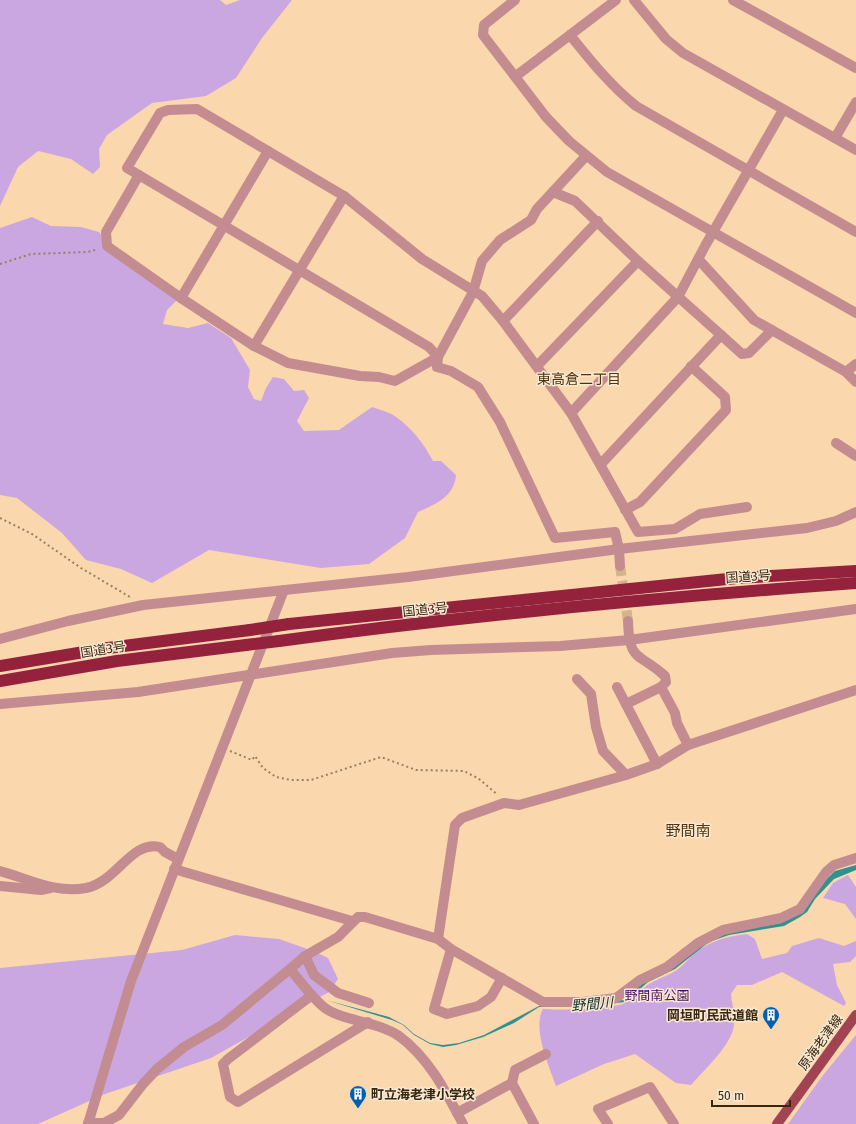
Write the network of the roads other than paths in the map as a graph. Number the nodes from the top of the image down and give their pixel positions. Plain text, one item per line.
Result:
1 (515, 0) edge
2 (616, 0) edge
3 (634, 0) edge
4 (733, 0) edge
5 (570, 35) junction
6 (856, 68) edge
7 (516, 76) junction
8 (856, 102) edge
9 (783, 110) junction
10 (836, 138) junction
11 (856, 150) edge
12 (268, 151) junction
13 (586, 156) junction
14 (749, 171) junction
15 (139, 175) junction
16 (553, 192) junction
17 (344, 196) junction
18 (598, 221) junction
19 (224, 225) junction
20 (856, 232) edge
21 (714, 233) junction
22 (699, 260) junction
23 (638, 261) junction
24 (300, 270) junction
25 (473, 292) junction
26 (678, 297) junction
27 (181, 298) junction
28 (856, 313) edge
29 (503, 321) junction
30 (772, 330) junction
31 (721, 335) junction
32 (254, 346) junction
33 (438, 357) junction
34 (856, 364) edge
35 (537, 366) junction
36 (691, 366) junction
37 (846, 372) junction
38 (856, 382) edge
39 (571, 413) junction
40 (836, 443) dead end
41 (856, 456) edge
42 (601, 464) junction
43 (746, 508) dead end
44 (625, 510) junction
45 (856, 512) edge
46 (619, 549) junction
47 (620, 566) tunnel mouth
48 (856, 571) edge
49 (856, 583) edge
50 (284, 590) junction
51 (856, 609) edge
52 (628, 621) tunnel mouth
53 (0, 640) edge
54 (629, 640) junction
55 (0, 666) edge
56 (249, 676) junction
57 (577, 679) dead end
58 (0, 680) edge
59 (617, 687) dead end
60 (661, 687) junction
61 (856, 690) edge
62 (0, 704) edge
63 (626, 704) junction
64 (688, 745) junction
65 (657, 764) junction
66 (626, 775) junction
67 (178, 858) junction
68 (856, 858) edge
69 (174, 870) junction
70 (0, 871) edge
71 (0, 886) edge
72 (51, 888) junction
73 (352, 920) junction
74 (438, 939) junction
75 (451, 949) junction
76 (305, 956) junction
77 (290, 970) junction
78 (502, 978) junction
79 (312, 995) junction
80 (368, 1003) dead end
81 (856, 1015) edge
82 (368, 1022) junction
83 (546, 1054) dead end
84 (512, 1083) junction
85 (457, 1114) junction
86 (88, 1123) edge
87 (463, 1124) edge
88 (534, 1124) edge
89 (608, 1124) edge
90 (674, 1124) edge
91 (777, 1124) edge

1 - 7 street
2 - 5 street
3 - 9 street
4 - 6 street
5 - 7 street
5 - 14 street
7 - 13 street
8 - 10 street
9 - 10 street
9 - 14 street
10 - 11 street
12 - 15 street
12 - 17 street
12 - 19 street
13 - 16 street
13 - 21 street
14 - 20 street
14 - 21 street
15 - 19 street
15 - 27 street
16 - 18 street
16 - 25 street
17 - 24 street
17 - 25 street
18 - 23 street
18 - 29 street
19 - 24 street
19 - 27 street
21 - 22 street
21 - 28 street
22 - 26 street
22 - 30 street
23 - 26 street
23 - 35 street
24 - 32 street
24 - 33 street
25 - 29 street
25 - 33 street
26 - 31 street
26 - 39 street
27 - 32 street
29 - 35 street
30 - 31 street
30 - 37 street
31 - 36 street
32 - 33 street
33 - 46 street
34 - 37 street
35 - 39 street
36 - 42 street
36 - 44 street
37 - 38 street
39 - 42 street
40 - 41 street
42 - 44 street
43 - 44 street
45 - 46 street
46 - 47 street
46 - 50 street
48 - 55 highway, 国道3号, bridge
49 - 58 highway, 国道3号, bridge
50 - 53 street
50 - 56 street
51 - 54 street
52 - 54 street
54 - 56 street
54 - 60 street
56 - 62 street
56 - 67 street
57 - 66 street
59 - 63 street
60 - 63 street
60 - 64 street
61 - 64 street
63 - 65 street
64 - 65 street
65 - 66 street
66 - 74 street
67 - 69 street
67 - 72 street
68 - 78 street
69 - 73 street
69 - 86 street
70 - 72 street
71 - 72 street
73 - 74 street
73 - 76 street
74 - 75 street
75 - 78 street
75 - 78 street
76 - 77 street
76 - 80 street
77 - 79 street
77 - 86 street
79 - 82 street
79 - 82 street
81 - 91 main road, 原海老津線
82 - 85 street
83 - 84 street
84 - 85 street
84 - 88 street
85 - 87 street
89 - 90 street

